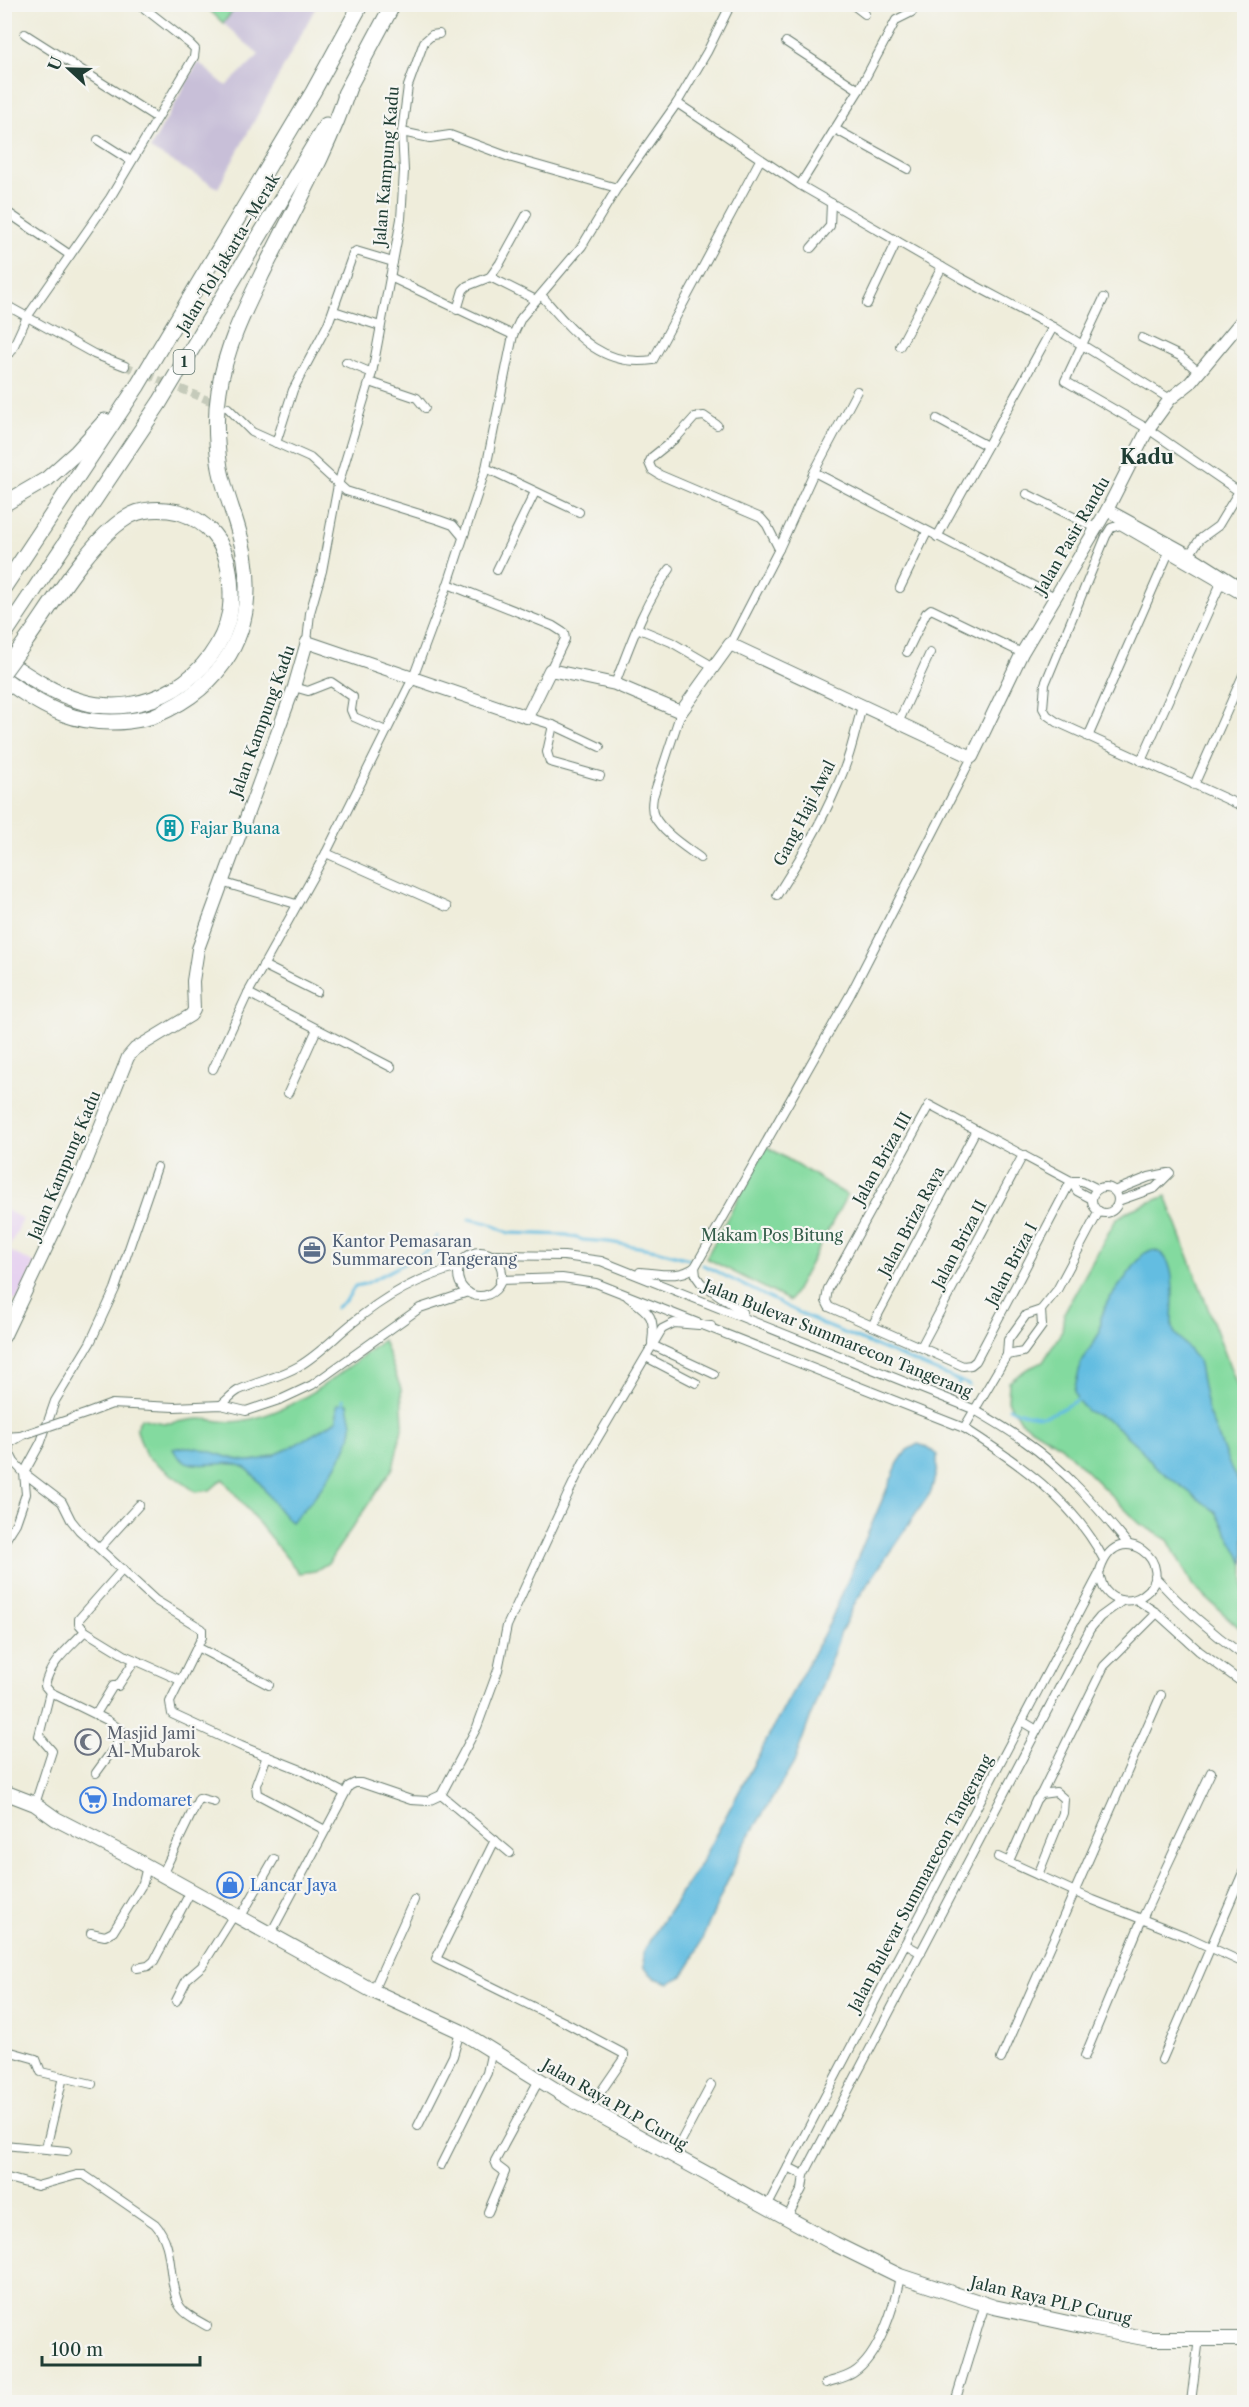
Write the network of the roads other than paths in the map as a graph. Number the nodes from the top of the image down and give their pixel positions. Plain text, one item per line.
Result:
1 (139, 4) edge
2 (361, 4) edge
3 (393, 4) edge
4 (731, 4) edge
5 (852, 4) edge
6 (917, 4) edge
7 (865, 14) dead end
8 (25, 34) dead end
9 (439, 34) dead end
10 (786, 42) dead end
11 (349, 87) junction
12 (859, 90) junction
13 (677, 103) junction
14 (157, 118) junction
15 (835, 129) junction
16 (402, 132) junction
17 (98, 140) dead end
18 (760, 160) junction
19 (131, 161) junction
20 (908, 169) dead end
21 (801, 185) junction
22 (617, 188) junction
23 (831, 202) junction
24 (4, 210) edge
25 (527, 214) dead end
26 (897, 241) junction
27 (811, 248) dead end
28 (70, 255) junction
29 (393, 262) junction
30 (942, 267) junction
31 (390, 277) junction
32 (490, 277) junction
33 (538, 297) junction
34 (1104, 298) dead end
35 (4, 304) edge
36 (867, 304) dead end
37 (457, 310) junction
38 (334, 311) junction
39 (27, 317) junction
40 (1245, 318) edge
41 (380, 326) junction
42 (1053, 327) junction
43 (513, 335) junction
44 (1142, 338) dead end
45 (1082, 344) junction
46 (900, 346) dead end
47 (11, 352) dead end
48 (346, 362) dead end
49 (125, 366) tunnel mouth
50 (1199, 372) junction
51 (371, 377) junction
52 (138, 385) junction
53 (857, 391) dead end
54 (1170, 399) junction
55 (228, 408) tunnel mouth
56 (425, 408) dead end
57 (937, 419) dead end
58 (717, 425) dead end
59 (1148, 429) junction
60 (276, 443) junction
61 (987, 446) junction
62 (486, 468) junction
63 (814, 472) junction
64 (338, 485) junction
65 (535, 492) junction
66 (1242, 493) edge
67 (1027, 494) dead end
68 (4, 504) edge
69 (1107, 510) junction
70 (579, 512) dead end
71 (1096, 528) junction
72 (927, 532) junction
73 (463, 537) junction
74 (937, 537) junction
75 (779, 549) junction
76 (1169, 552) junction
77 (1189, 555) junction
78 (670, 569) dead end
79 (497, 570) dead end
80 (1221, 583) junction
81 (448, 584) junction
82 (4, 587) edge
83 (900, 588) dead end
84 (1245, 590) edge
85 (1055, 597) junction
86 (1245, 597) edge
87 (637, 628) junction
88 (6, 633) edge
89 (308, 642) junction
90 (730, 644) junction
91 (907, 652) dead end
92 (930, 652) dead end
93 (1023, 654) junction
94 (4, 660) edge
95 (714, 667) junction
96 (4, 670) edge
97 (550, 670) junction
98 (1245, 673) edge
99 (413, 678) junction
100 (4, 679) edge
101 (615, 684) junction
102 (294, 687) junction
103 (862, 706) junction
104 (681, 712) junction
105 (526, 717) junction
106 (898, 723) junction
107 (553, 725) junction
108 (386, 731) junction
109 (1088, 737) junction
110 (600, 747) dead end
111 (972, 757) junction
112 (1142, 761) junction
113 (600, 776) dead end
114 (1194, 785) junction
115 (1245, 807) edge
116 (326, 853) junction
117 (700, 858) dead end
118 (221, 882) junction
119 (777, 895) dead end
120 (296, 904) junction
121 (447, 906) dead end
122 (263, 965) junction
123 (317, 992) dead end
124 (248, 993) junction
125 (317, 1029) junction
126 (391, 1067) dead end
127 (213, 1069) dead end
128 (288, 1093) dead end
129 (976, 1130) junction
130 (1023, 1155) junction
131 (157, 1167) dead end
132 (1071, 1181) junction
133 (1098, 1189) junction
134 (1114, 1191) junction
135 (1092, 1199) junction
136 (1118, 1202) junction
137 (1099, 1211) junction
138 (492, 1256) junction
139 (459, 1267) junction
140 (695, 1267) junction
141 (630, 1271) junction
142 (500, 1281) junction
143 (620, 1291) junction
144 (468, 1292) junction
145 (1041, 1310) junction
146 (754, 1320) junction
147 (711, 1326) junction
148 (872, 1326) junction
149 (4, 1337) edge
150 (652, 1345) junction
151 (921, 1347) junction
152 (1006, 1354) junction
153 (646, 1357) junction
154 (714, 1374) dead end
155 (696, 1383) dead end
156 (221, 1405) junction
157 (974, 1409) junction
158 (4, 1424) edge
159 (964, 1428) junction
160 (23, 1436) junction
161 (4, 1437) edge
162 (5, 1446) edge
163 (24, 1473) junction
164 (139, 1505) dead end
165 (4, 1542) edge
166 (1128, 1544) junction
167 (100, 1548) junction
168 (1103, 1558) junction
169 (123, 1569) junction
170 (1099, 1574) junction
171 (1155, 1577) junction
172 (1137, 1600) junction
173 (1122, 1601) junction
174 (1157, 1613) junction
175 (85, 1631) junction
176 (197, 1647) junction
177 (1245, 1656) edge
178 (135, 1660) junction
179 (180, 1680) junction
180 (1245, 1684) edge
181 (269, 1685) dead end
182 (50, 1692) junction
183 (1161, 1695) dead end
184 (96, 1714) junction
185 (1022, 1721) junction
186 (1037, 1730) junction
187 (267, 1756) junction
188 (1211, 1772) dead end
189 (96, 1773) dead end
190 (4, 1792) edge
191 (344, 1793) junction
192 (1041, 1794) junction
193 (441, 1796) junction
194 (214, 1802) dead end
195 (35, 1804) junction
196 (325, 1830) junction
197 (495, 1840) junction
198 (510, 1852) dead end
199 (998, 1857) dead end
200 (274, 1859) dead end
201 (1009, 1861) junction
202 (147, 1866) junction
203 (1245, 1870) edge
204 (162, 1875) junction
205 (1038, 1875) junction
206 (191, 1891) junction
207 (1075, 1892) junction
208 (414, 1900) dead end
209 (237, 1916) junction
210 (1142, 1919) junction
211 (91, 1933) dead end
212 (270, 1935) junction
213 (905, 1944) junction
214 (1210, 1947) junction
215 (921, 1953) junction
216 (1245, 1963) edge
217 (137, 1968) dead end
218 (373, 1990) junction
219 (176, 2001) dead end
220 (460, 2031) junction
221 (4, 2050) edge
222 (492, 2050) junction
223 (1085, 2056) dead end
224 (1001, 2059) dead end
225 (1162, 2060) dead end
226 (63, 2077) junction
227 (539, 2080) junction
228 (92, 2084) dead end
229 (711, 2085) dead end
230 (589, 2109) junction
231 (418, 2126) dead end
232 (4, 2145) edge
233 (46, 2148) junction
234 (68, 2151) dead end
235 (668, 2153) junction
236 (441, 2165) dead end
237 (788, 2167) junction
238 (804, 2175) junction
239 (4, 2177) edge
240 (768, 2207) junction
241 (488, 2212) dead end
242 (787, 2218) junction
243 (900, 2277) junction
244 (985, 2304) junction
245 (207, 2326) dead end
246 (1199, 2338) junction
247 (1245, 2339) edge
248 (826, 2383) dead end
249 (955, 2403) edge
250 (1191, 2403) edge

1 - 14 street
2 - 52 highway, Jalan Tol Jakarta–Merak / 1
3 - 11 highway, Jalan Tol Jakarta–Merak / 1
4 - 13 street
5 - 7 street
6 - 12 street
8 - 14 street
9 - 16 street, Jalan Kampung Kadu
10 - 12 street
11 - 88 highway, Jalan Tol Jakarta–Merak / 1
11 - 100 highway
12 - 15 street
13 - 18 street
13 - 22 street
14 - 19 street
15 - 20 street
15 - 21 street
16 - 22 street
16 - 29 street, Jalan Kampung Kadu
17 - 19 street
18 - 21 street
18 - 33 street
19 - 28 street
21 - 23 street
22 - 33 street
23 - 26 street
23 - 27 street
24 - 28 street
25 - 32 street
26 - 30 street
26 - 36 street
28 - 39 street
29 - 31 street, Jalan Kampung Kadu
29 - 38 street
30 - 42 street
30 - 46 street
31 - 37 street
31 - 41 street, Jalan Kampung Kadu
32 - 33 street
32 - 37 street
33 - 43 street
34 - 45 street
35 - 39 street
37 - 43 street
38 - 41 street
38 - 60 street
39 - 47 street
39 - 49 street
40 - 50 street, Jalan Pasir Randu
41 - 51 street, Jalan Kampung Kadu
42 - 45 street
42 - 61 street
43 - 62 street
44 - 50 street
45 - 54 street
45 - 59 street
48 - 51 street
50 - 54 street, Jalan Pasir Randu
51 - 56 street
51 - 64 street, Jalan Kampung Kadu
52 - 68 highway
52 - 82 highway, Jalan Tol Jakarta–Merak / 1
53 - 63 street
54 - 59 street, Jalan Pasir Randu
55 - 60 street
57 - 61 street
58 - 75 street
59 - 66 street
59 - 69 street, Jalan Pasir Randu
60 - 64 street
61 - 74 street
62 - 65 street
62 - 73 street
63 - 72 street
63 - 75 street
64 - 73 street
64 - 89 street, Jalan Kampung Kadu
65 - 70 street
65 - 79 street
66 - 77 street
67 - 71 street
69 - 71 street, Jalan Pasir Randu
69 - 77 street
71 - 85 street, Jalan Pasir Randu
72 - 74 street
72 - 83 street
73 - 81 street
74 - 85 street
75 - 90 street
76 - 80 street
76 - 109 street
76 - 109 street
77 - 84 street
78 - 87 street
80 - 86 street
80 - 112 street
81 - 97 street
81 - 99 street
85 - 93 street, Jalan Pasir Randu
87 - 95 street
87 - 101 street
89 - 99 street
89 - 102 street, Jalan Kampung Kadu
90 - 95 street
90 - 103 street
91 - 93 street
92 - 106 street
93 - 111 street, Jalan Pasir Randu
94 - 96 highway, bridge
95 - 104 street
97 - 101 street
97 - 105 street
98 - 114 street
99 - 105 street
99 - 108 street
101 - 104 street
102 - 108 street
102 - 118 street, Jalan Kampung Kadu
103 - 106 street
103 - 119 street, Gang Haji Awal
104 - 117 street
105 - 107 street
106 - 111 street
107 - 110 street
107 - 113 street
108 - 116 street
109 - 112 street
111 - 140 street
112 - 114 street
114 - 115 street
116 - 120 street
116 - 121 street
118 - 120 street
118 - 149 street, Jalan Kampung Kadu
120 - 122 street
122 - 123 street
122 - 124 street
124 - 125 street
124 - 127 street
125 - 126 street
125 - 128 street
129 - 130 street
129 - 148 street, Jalan Briza Raya
129 - 148 street, Jalan Briza III
130 - 132 street
130 - 151 street, Jalan Briza II
131 - 163 street
132 - 133 street
132 - 135 street
132 - 151 street, Jalan Briza I
133 - 134 street
133 - 135 street
134 - 136 street
134 - 136 street
135 - 137 street
136 - 137 street
137 - 145 street
138 - 139 street, Jalan Bulevar Summarecon Tangerang
138 - 141 street, Jalan Bulevar Summarecon Tangerang
138 - 142 street
139 - 144 street
139 - 156 street, Jalan Bulevar Summarecon Tangerang
140 - 141 street
140 - 146 street
141 - 146 street, Jalan Bulevar Summarecon Tangerang
142 - 143 street
142 - 144 street
143 - 147 street
143 - 150 street
144 - 156 street
145 - 152 street
145 - 152 street
146 - 157 street, Jalan Bulevar Summarecon Tangerang
147 - 150 street
147 - 159 street
148 - 151 street
150 - 153 street
150 - 154 street
152 - 157 street
153 - 155 street
153 - 193 street
156 - 160 street, bridge
157 - 159 street
157 - 166 street, Jalan Bulevar Summarecon Tangerang
158 - 163 street
159 - 168 street
160 - 161 street, bridge
160 - 162 street, bridge
163 - 165 street
163 - 167 street
164 - 167 street
166 - 168 street
166 - 171 street, Jalan Bulevar Summarecon Tangerang
167 - 169 street
168 - 170 street, Jalan Bulevar Summarecon Tangerang
169 - 175 street
169 - 176 street
170 - 173 street
170 - 185 street, Jalan Bulevar Summarecon Tangerang
171 - 172 street
171 - 177 street, Jalan Bulevar Summarecon Tangerang
172 - 173 street
172 - 174 street
173 - 186 street, Jalan Bulevar Summarecon Tangerang
174 - 180 street
174 - 192 street
175 - 178 street
175 - 182 street
176 - 179 street
176 - 181 street
178 - 179 street
178 - 184 street
179 - 187 street
182 - 184 street
182 - 195 street
183 - 207 street
184 - 189 street
185 - 186 street
185 - 213 street, Jalan Bulevar Summarecon Tangerang
186 - 215 street, Jalan Bulevar Summarecon Tangerang
187 - 191 street
187 - 196 street
188 - 210 street
190 - 195 main road, Jalan Raya PLP Curug
191 - 193 street
191 - 196 street
192 - 201 street
192 - 205 street
193 - 197 street
194 - 204 street
195 - 202 main road, Jalan Raya PLP Curug
196 - 212 street
197 - 198 street
197 - 230 street
199 - 201 street
200 - 209 street
201 - 205 street
202 - 204 main road, Jalan Raya PLP Curug
202 - 211 street
203 - 214 street
204 - 206 main road, Jalan Raya PLP Curug
205 - 207 street
206 - 209 main road, Jalan Raya PLP Curug
206 - 217 street
207 - 210 street
207 - 224 street
208 - 218 street
209 - 212 main road, Jalan Raya PLP Curug
209 - 219 street
210 - 214 street
210 - 223 street
212 - 218 main road, Jalan Raya PLP Curug
213 - 215 street
213 - 237 street, Jalan Bulevar Summarecon Tangerang
214 - 216 street
214 - 225 street
215 - 238 street, Jalan Bulevar Summarecon Tangerang
218 - 220 main road, Jalan Raya PLP Curug
220 - 222 main road, Jalan Raya PLP Curug
220 - 231 street
221 - 226 street
222 - 227 main road, Jalan Raya PLP Curug
222 - 236 street
226 - 228 street
226 - 233 street
227 - 230 main road, Jalan Raya PLP Curug
227 - 241 street
229 - 235 street
230 - 235 main road, Jalan Raya PLP Curug
232 - 233 street
233 - 234 street
235 - 240 main road, Jalan Raya PLP Curug
237 - 238 street
237 - 240 street, Jalan Bulevar Summarecon Tangerang
238 - 242 street, Jalan Bulevar Summarecon Tangerang
239 - 245 street
240 - 242 main road, Jalan Raya PLP Curug
242 - 243 main road, Jalan Raya PLP Curug
243 - 244 main road, Jalan Raya PLP Curug
243 - 248 street
244 - 246 main road, Jalan Raya PLP Curug
244 - 249 street
246 - 247 main road, Jalan Raya PLP Curug
246 - 250 street

